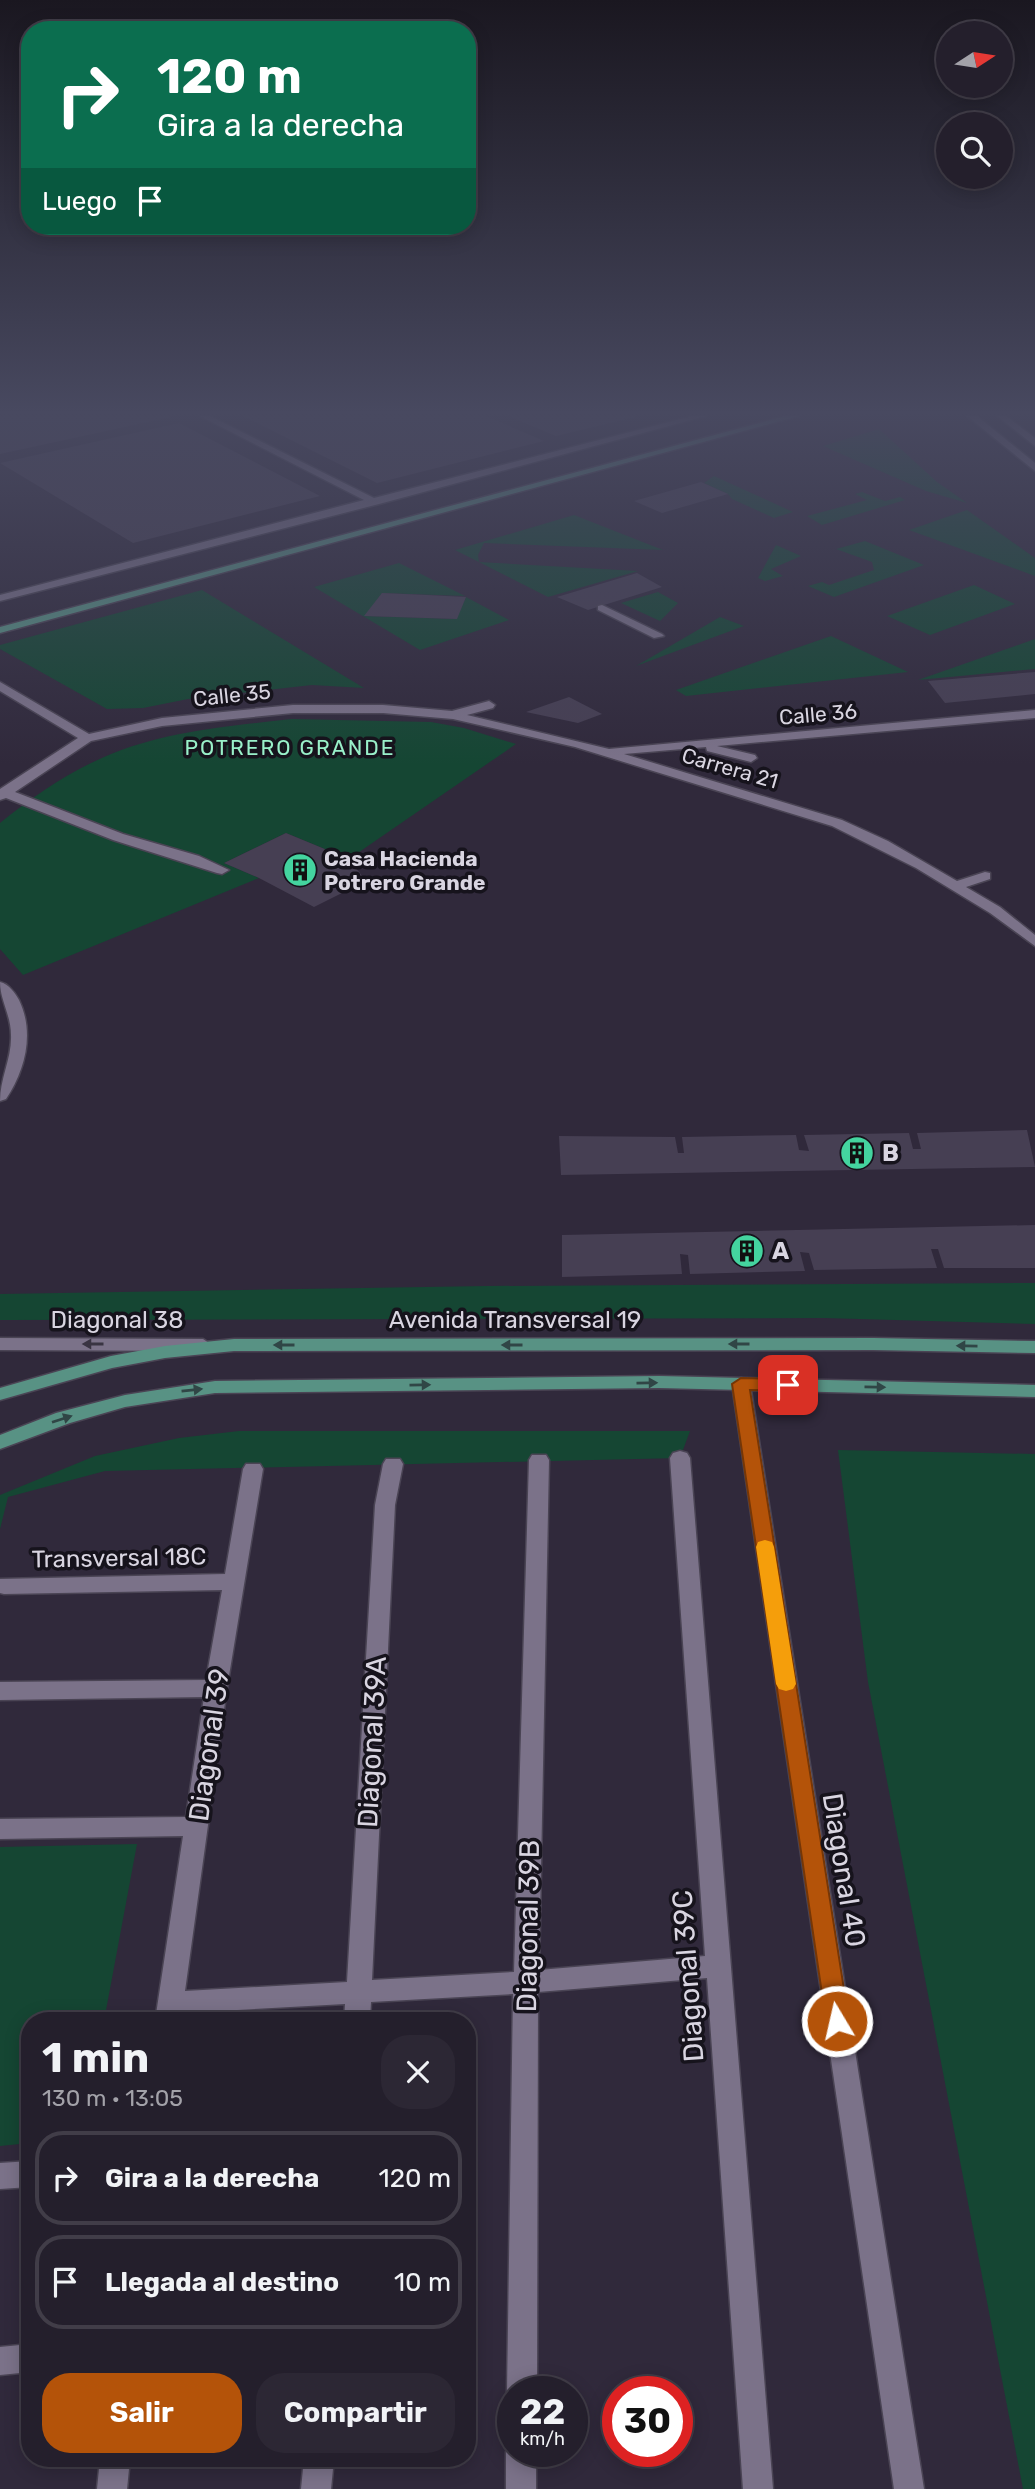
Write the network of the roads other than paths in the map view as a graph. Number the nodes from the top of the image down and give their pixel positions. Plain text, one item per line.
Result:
1 (257, 532) edge
2 (363, 532) edge
3 (0, 598) edge
4 (602, 608) dead end
5 (0, 630) edge
6 (658, 636) dead end
7 (0, 686) edge
8 (489, 705) dead end
9 (383, 709) joint
10 (1035, 714) edge
11 (453, 715) junction
12 (87, 738) junction
13 (578, 744) junction
14 (697, 745) junction
15 (604, 752) junction
16 (563, 757) dead end
17 (751, 758) dead end
18 (664, 770) junction
19 (653, 782) dead end
20 (2, 794) edge
21 (222, 870) dead end
22 (985, 876) dead end
23 (954, 886) junction
24 (1035, 942) edge
25 (0, 986) edge
26 (0, 1096) edge
27 (0, 1344) edge
28 (234, 1345) junction
29 (1035, 1347) edge
30 (741, 1384) junction
31 (1035, 1391) edge
32 (0, 1394) edge
33 (0, 1442) edge
34 (680, 1458) dead end
35 (539, 1460) dead end
36 (393, 1464) dead end
37 (253, 1469) dead end
38 (234, 1582) junction
39 (4, 1586) dead end
40 (216, 1688) junction
41 (0, 1691) edge
42 (197, 1826) junction
43 (0, 1829) edge
44 (719, 1966) junction
45 (526, 1983) junction
46 (359, 1992) junction
47 (169, 2012) edge
48 (358, 2012) edge
49 (21, 2175) edge
50 (0, 2176) edge
51 (21, 2359) edge
52 (0, 2361) edge
53 (522, 2376) edge
54 (114, 2467) edge
55 (318, 2467) edge
56 (521, 2467) edge
57 (112, 2489) edge
58 (316, 2489) edge
59 (521, 2489) edge
60 (758, 2489) edge
61 (909, 2489) edge

1 - 3 street
2 - 5 main road
4 - 6 street
7 - 12 street
8 - 11 street
9 - 11 street, Carrera 21
9 - 12 street, Calle 35
10 - 14 street, Calle 36
11 - 13 street, Carrera 21
12 - 20 street
13 - 15 street, Carrera 21
13 - 16 street
14 - 15 street, Calle 36
14 - 17 street
15 - 18 street, Carrera 21
18 - 19 street
18 - 23 street, Carrera 21
20 - 21 street
22 - 23 street
23 - 24 street, Carrera 21
25 - 26 street
28 -> 27 street, Diagonal 38
29 -> 28 main road, Avenida Transversal 19
28 - 32 main road, Avenida Transversal 19
30 -> 31 main road
33 -> 30 main road
30 - 61 street, Diagonal 40
34 - 44 street, Diagonal 39C
35 - 45 street, Diagonal 39B
36 - 46 street, Diagonal 39A
37 - 38 street, Diagonal 39
38 - 39 street, Transversal 18C
38 - 40 street, Diagonal 39
40 - 41 street
40 - 42 street, Diagonal 39
42 - 43 street
42 - 47 street, Diagonal 39
44 - 45 street
44 - 60 street, Diagonal 39C
45 - 46 street
45 - 53 street, Diagonal 39B
46 - 47 street
46 - 48 street, Diagonal 39A
49 - 50 street
51 - 52 street
54 - 57 street
55 - 58 street
56 - 59 street

